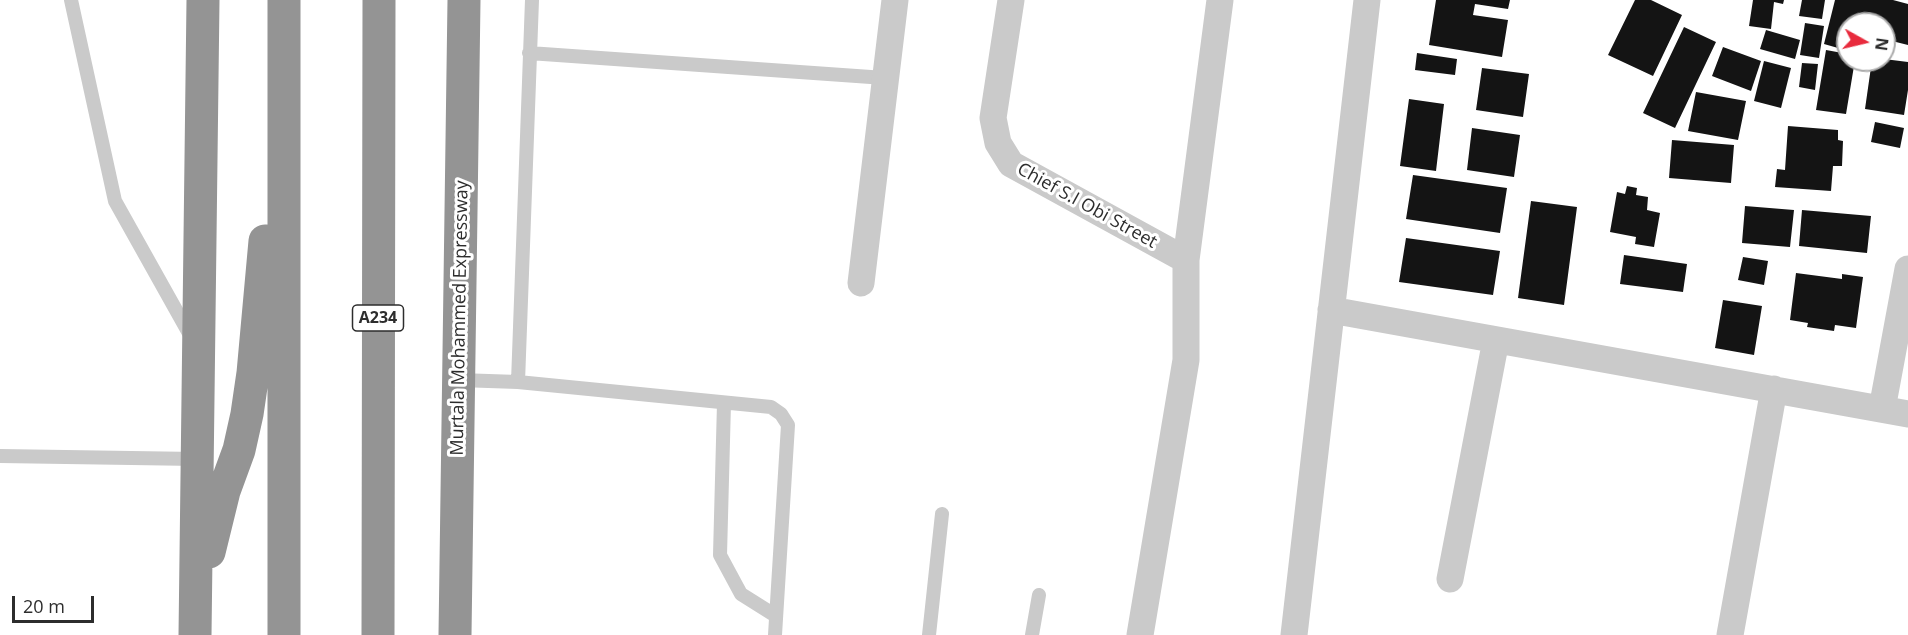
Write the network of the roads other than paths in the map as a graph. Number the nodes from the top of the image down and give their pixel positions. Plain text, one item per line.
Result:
1 (71, 0) edge
2 (203, 0) edge
3 (284, 0) edge
4 (379, 0) edge
5 (457, 0) edge
6 (464, 0) edge
7 (532, 0) edge
8 (895, 0) edge
9 (1011, 0) edge
10 (1220, 0) edge
11 (1367, 0) edge
12 (529, 53) junction
13 (885, 78) junction
14 (464, 82) junction
15 (1186, 260) junction
16 (1908, 269) edge
17 (861, 283) dead end
18 (1331, 309) junction
19 (1496, 339) junction
20 (199, 350) junction
21 (459, 380) junction
22 (518, 382) junction
23 (1774, 389) junction
24 (724, 403) junction
25 (1895, 411) edge
26 (0, 456) edge
27 (198, 459) junction
28 (942, 514) dead end
29 (1450, 579) dead end
30 (1039, 595) dead end
31 (196, 597) junction
32 (776, 615) junction
33 (195, 635) edge
34 (284, 635) edge
35 (378, 635) edge
36 (455, 635) edge
37 (775, 635) edge
38 (929, 635) edge
39 (1032, 635) edge
40 (1140, 635) edge
41 (1294, 635) edge
42 (1730, 635) edge

1 - 20 lane
2 - 20 highway
3 - 31 highway
3 - 34 highway
4 - 35 highway, A234
5 - 14 highway
6 - 14 highway, Murtala Mohammed Expressway
7 - 12 lane
8 - 13 street
9 - 15 street, Chief S.I Obi Street
10 - 15 street
11 - 18 street
12 - 13 lane
12 - 22 lane
13 - 17 street
14 - 21 highway, Murtala Mohammed Expressway
15 - 40 street
16 - 25 street
18 - 19 street
18 - 41 street
19 - 23 street
19 - 29 street
20 - 27 highway
21 - 22 lane
21 - 36 highway, Murtala Mohammed Expressway
22 - 24 lane
23 - 25 street
23 - 42 street
24 - 32 lane
24 - 32 lane
26 - 27 lane
27 - 31 highway
28 - 38 lane
30 - 39 lane
31 - 33 highway
32 - 37 lane

